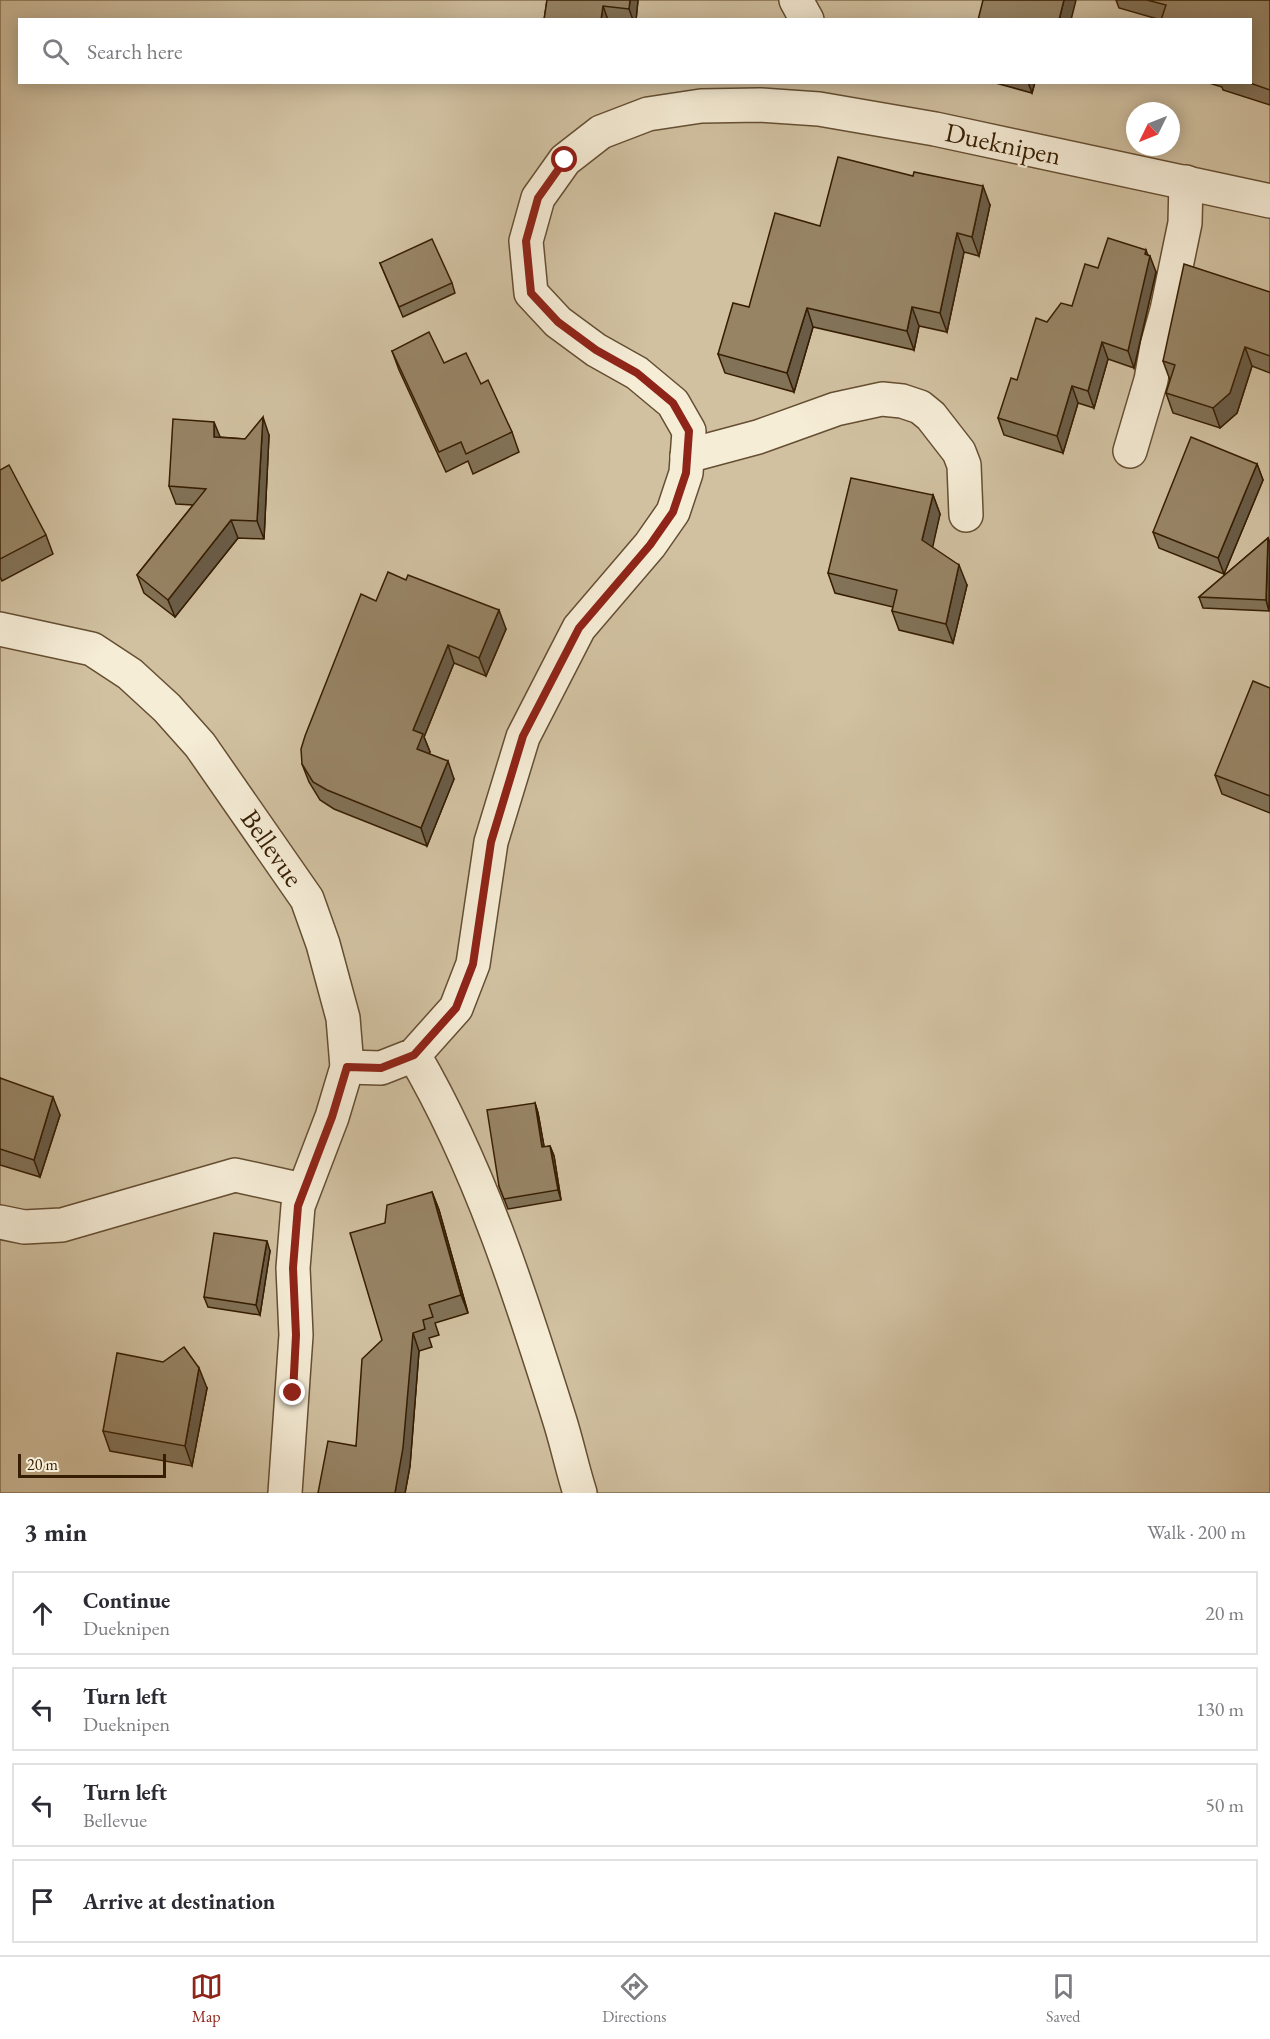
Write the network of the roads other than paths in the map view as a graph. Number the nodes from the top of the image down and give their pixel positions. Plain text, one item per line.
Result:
1 (796, 0) edge
2 (806, 18) edge
3 (822, 96) edge
4 (1186, 182) junction
5 (1270, 201) edge
6 (1130, 451) dead end
7 (687, 456) junction
8 (966, 514) dead end
9 (0, 629) edge
10 (414, 1055) junction
11 (347, 1067) junction
12 (303, 1190) junction
13 (0, 1222) edge
14 (285, 1493) edge
15 (580, 1493) edge

1 - 2 street
3 - 4 street, Dueknipen
3 - 7 street, Dueknipen
4 - 5 street, Dueknipen
4 - 6 street
7 - 8 street
7 - 10 street, Dueknipen
9 - 11 street, Bellevue
10 - 11 street, Dueknipen
10 - 15 street
11 - 12 street, Bellevue
12 - 13 street
12 - 14 street, Bellevue

